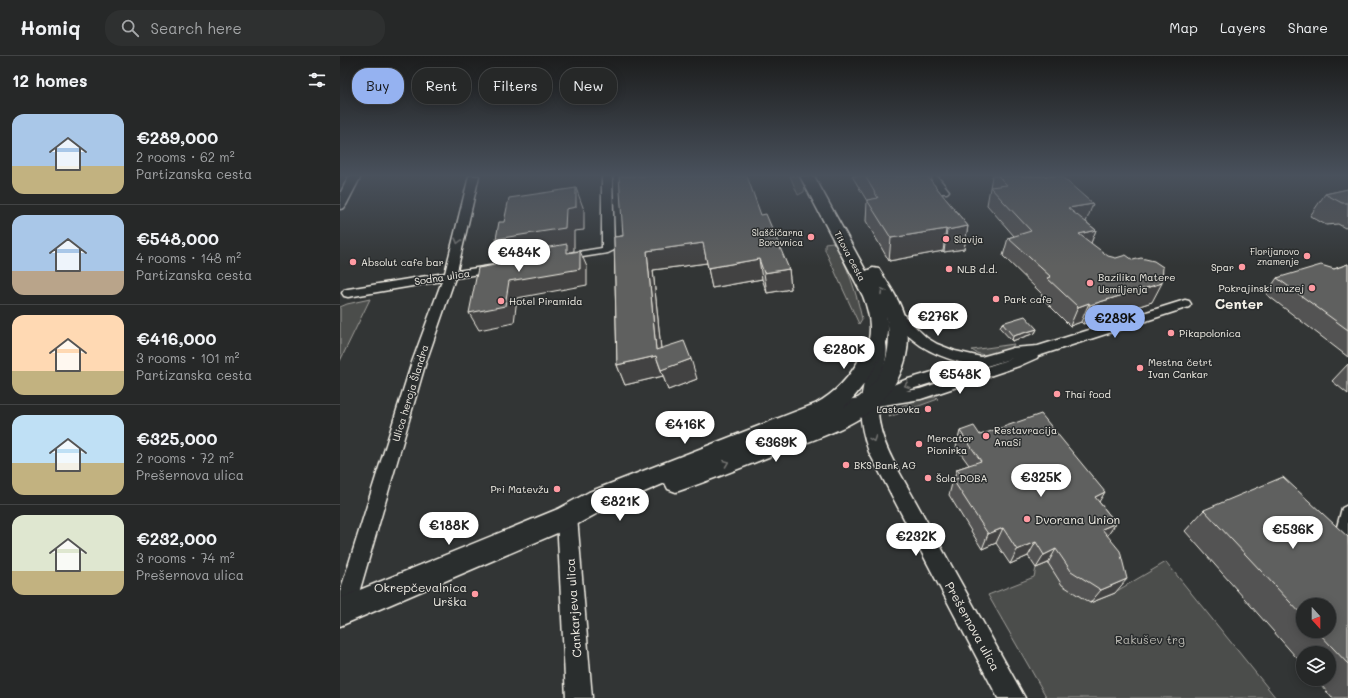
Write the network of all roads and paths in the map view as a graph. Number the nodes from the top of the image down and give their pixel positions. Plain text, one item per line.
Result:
1 (467, 206) edge
2 (607, 206) edge
3 (823, 206) edge
4 (835, 206) edge
5 (552, 259) edge
6 (506, 266) edge
7 (450, 276) junction
8 (348, 293) dead end
9 (1185, 304) dead end
10 (894, 311) junction
11 (877, 340) junction
12 (1039, 351) junction
13 (981, 362) junction
14 (869, 401) junction
15 (822, 410) junction
16 (1348, 513) edge
17 (567, 517) junction
18 (1348, 534) edge
19 (342, 611) edge
20 (579, 698) edge
21 (1012, 698) edge

1 -> 7 street, Ulica heroja Šlandra
2 - 5 street
3 - 11 main road, Titova cesta
10 -> 4 main road, Titova cesta
6 - 7 street, Sodna ulica
7 - 8 street, Sodna ulica
7 - 19 street, Ulica heroja Šlandra
9 - 12 street
10 - 13 street
10 - 14 main road, Titova cesta
11 - 14 street, Titova cesta
11 - 15 main road, Titova cesta
12 - 13 street
12 - 14 street
13 -> 14 street
14 - 15 street
17 -> 14 main road
14 -> 21 street, Prešernova ulica
15 - 17 main road, Titova cesta
16 - 18 street
17 - 19 main road
17 - 20 street, Cankarjeva ulica

